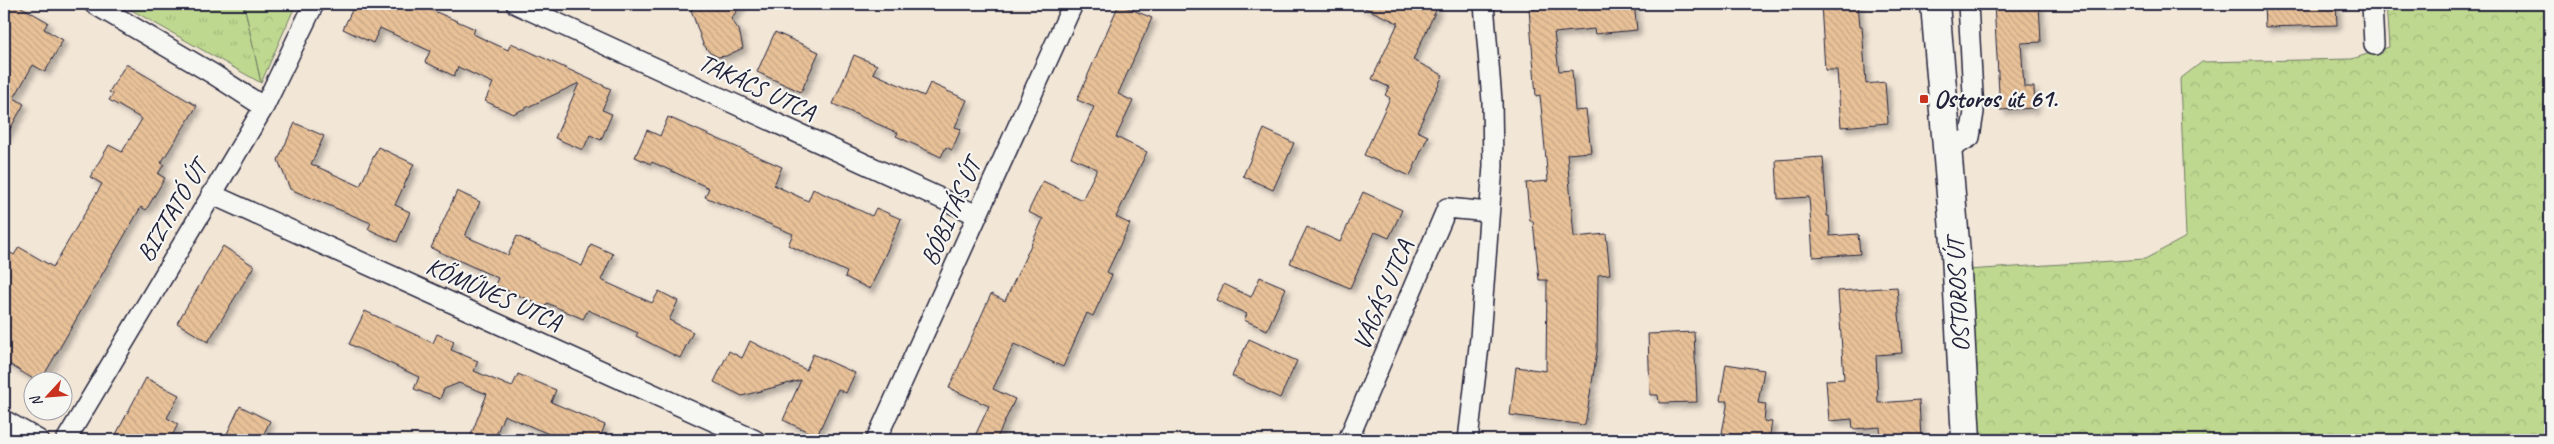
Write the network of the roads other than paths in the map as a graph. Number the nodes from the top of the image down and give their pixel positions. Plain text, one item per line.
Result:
1 (94, 4) edge
2 (314, 4) edge
3 (516, 4) edge
4 (1073, 4) edge
5 (1484, 4) edge
6 (1968, 4) edge
7 (2372, 4) edge
8 (1932, 7) edge
9 (2374, 45) dead end
10 (264, 107) junction
11 (1948, 150) junction
12 (211, 194) junction
13 (1489, 212) junction
14 (977, 215) junction
15 (4, 420) edge
16 (39, 440) edge
17 (66, 440) edge
18 (755, 440) edge
19 (876, 440) edge
20 (1348, 440) edge
21 (1472, 440) edge
22 (1966, 440) edge

1 - 10 street
2 - 10 street, BIZTATÓ ÚT
3 - 14 street, TAKÁCS UTCA
4 - 14 street, BÓBITÁS ÚT
5 - 13 street
6 - 11 street
7 - 9 street
8 - 11 main road, OSTOROS ÚT
10 - 12 street, BIZTATÓ ÚT
11 - 22 main road, OSTOROS ÚT
12 - 17 street, BIZTATÓ ÚT
12 - 18 street, KŐMŰVES UTCA
13 - 20 street, VÁGÁS UTCA
13 - 21 street
14 - 19 street, BÓBITÁS ÚT
15 - 16 street

